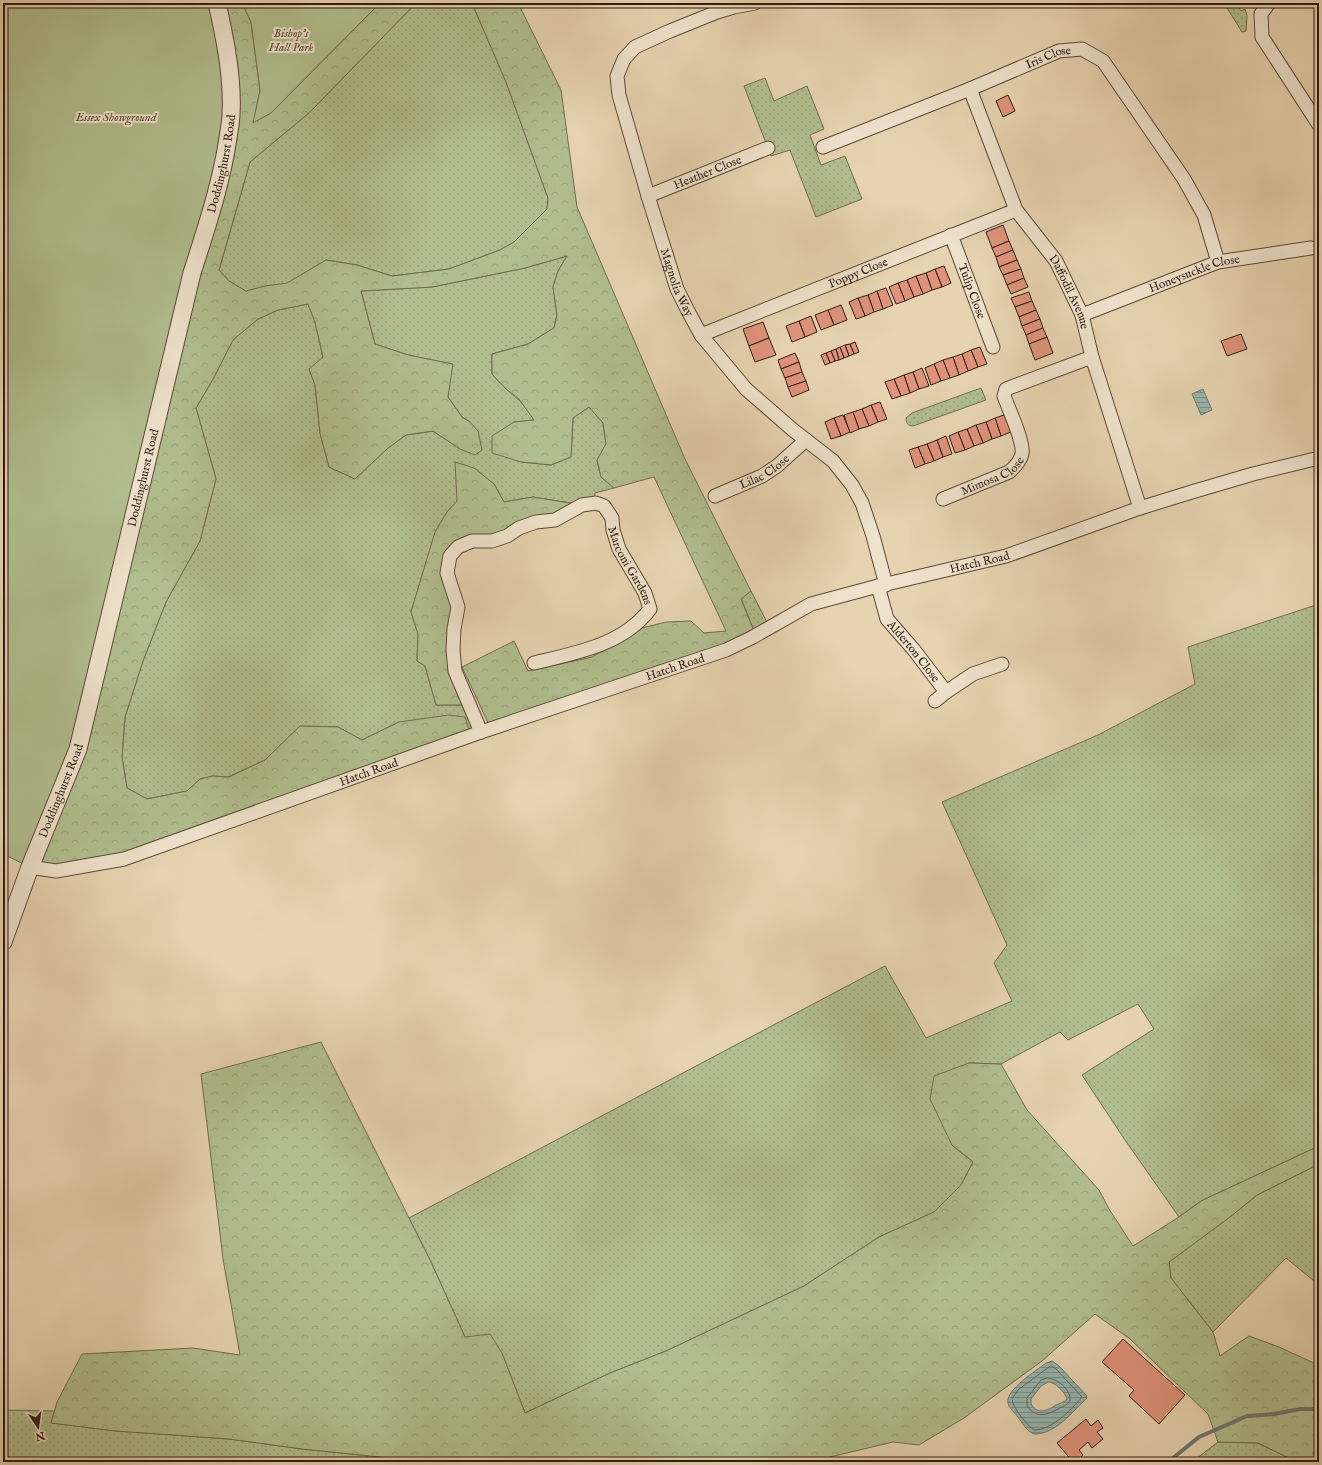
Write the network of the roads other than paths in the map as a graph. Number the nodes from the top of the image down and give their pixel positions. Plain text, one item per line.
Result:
1 (217, 3) edge
2 (755, 3) edge
3 (1269, 3) edge
4 (970, 89) junction
5 (1319, 125) edge
6 (823, 147) dead end
7 (768, 148) dead end
8 (648, 196) junction
9 (1016, 210) junction
10 (951, 235) junction
11 (1311, 248) dead end
12 (1218, 262) junction
13 (1082, 315) junction
14 (701, 335) junction
15 (993, 347) dead end
16 (1092, 357) junction
17 (806, 440) junction
18 (1319, 458) edge
19 (715, 496) dead end
20 (943, 498) dead end
21 (1140, 508) junction
22 (882, 585) junction
23 (534, 663) dead end
24 (1002, 664) dead end
25 (946, 692) junction
26 (935, 701) dead end
27 (481, 732) junction
28 (30, 867) junction
29 (3, 942) edge

1 - 28 street, Doddinghurst Road
2 - 8 street, Magnolia Way
3 - 5 street
4 - 6 street, Iris Close
4 - 9 street, Daffodil Avenue
4 - 12 street, Iris Close
7 - 8 street, Heather Close
8 - 14 street, Magnolia Way
9 - 10 street, Poppy Close
9 - 13 street, Daffodil Avenue
10 - 14 street, Poppy Close
10 - 15 street, Tulip Close
11 - 12 street, Honeysuckle Close
12 - 13 street, Honeysuckle Close
13 - 16 street, Daffodil Avenue
14 - 17 street, Magnolia Way
16 - 20 street, Mimosa Close
16 - 21 street, Daffodil Avenue
17 - 19 street, Lilac Close
17 - 22 street, Magnolia Way
18 - 21 street, Hatch Road
21 - 22 street, Hatch Road
22 - 25 street, Alderton Close
22 - 27 street, Hatch Road
23 - 27 street, Marconi Gardens
24 - 25 street, Alderton Close
25 - 26 street, Alderton Close
27 - 28 street, Hatch Road
28 - 29 street, Doddinghurst Road

